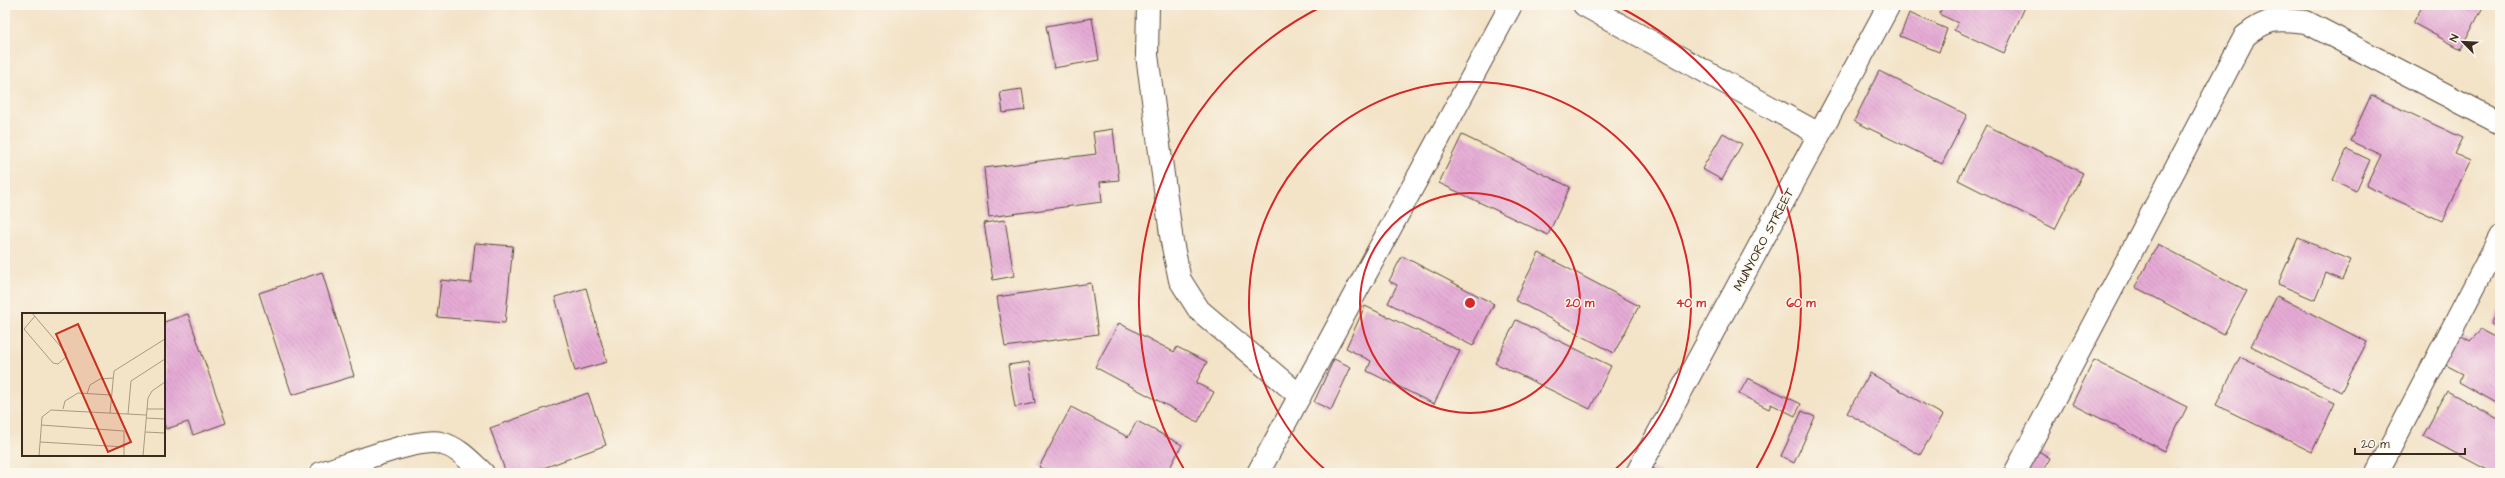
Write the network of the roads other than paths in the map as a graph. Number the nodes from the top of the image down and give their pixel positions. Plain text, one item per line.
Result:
1 (1148, 5) edge
2 (1511, 5) edge
3 (1584, 5) edge
4 (1889, 5) edge
5 (2500, 123) edge
6 (1819, 134) junction
7 (2500, 236) edge
8 (1300, 396) junction
9 (321, 473) edge
10 (483, 473) edge
11 (1258, 473) edge
12 (1637, 473) edge
13 (2015, 473) edge
14 (2376, 473) edge

1 - 8 street
2 - 8 street
3 - 6 street
4 - 6 street, MUNYORO STREET
5 - 13 street
6 - 12 street, MUNYORO STREET
7 - 14 street
8 - 11 street
9 - 10 street

